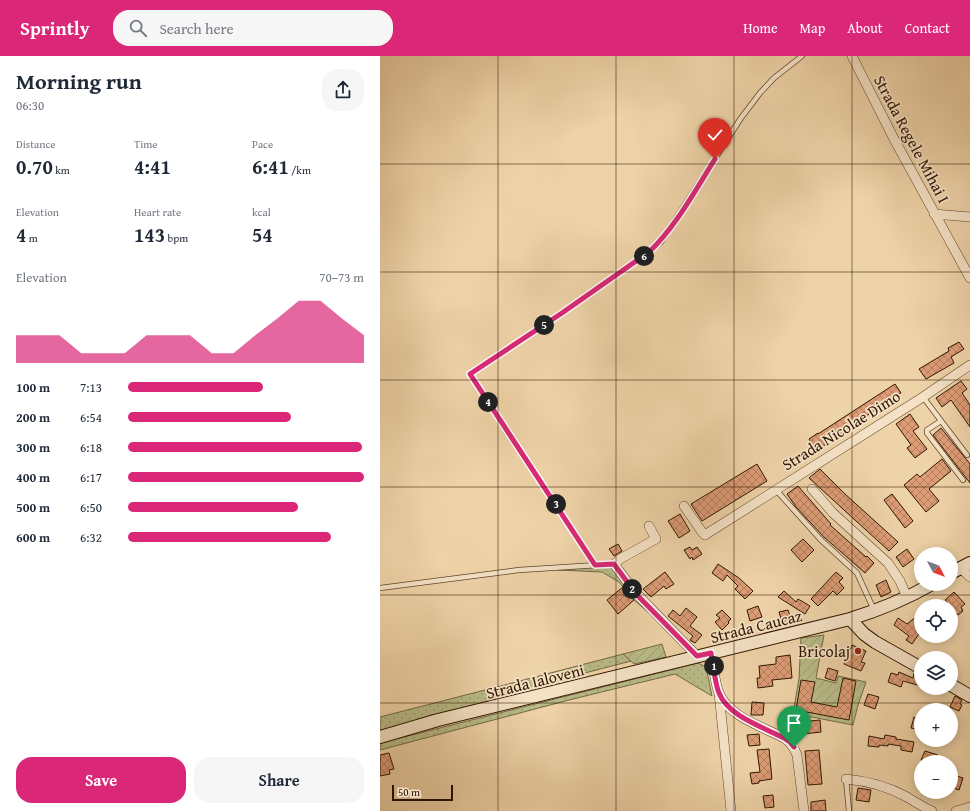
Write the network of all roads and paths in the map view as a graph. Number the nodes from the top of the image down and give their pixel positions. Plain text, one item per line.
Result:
1 (802, 56) edge
2 (852, 56) edge
3 (934, 214) junction
4 (970, 217) edge
5 (970, 278) edge
6 (970, 366) edge
7 (923, 397) junction
8 (941, 421) junction
9 (967, 454) dead end
10 (962, 480) dead end
11 (812, 489) dead end
12 (776, 490) junction
13 (684, 506) dead end
14 (649, 526) dead end
15 (614, 564) junction
16 (595, 565) junction
17 (961, 568) edge
18 (970, 577) edge
19 (380, 588) edge
20 (919, 591) edge
21 (907, 597) junction
22 (875, 612) junction
23 (850, 619) junction
24 (711, 653) junction
25 (697, 656) junction
26 (914, 664) edge
27 (958, 689) edge
28 (719, 693) junction
29 (970, 696) edge
30 (380, 737) edge
31 (846, 779) joint
32 (970, 807) edge
33 (732, 811) edge
34 (804, 811) edge
35 (849, 811) edge
36 (932, 811) edge
37 (956, 811) edge

1 - 16 lane
2 - 3 street, Strada Regele Mihai I
3 - 4 street
3 - 5 street, Strada Regele Mihai I
6 - 7 street, Strada Nicolae Dimo
7 - 8 lane, Strada Nicolae Dimo
7 - 12 street, Strada Nicolae Dimo
8 - 9 lane, Strada Nicolae Dimo
8 - 10 lane
11 - 21 street
12 - 13 street
12 - 22 lane
14 - 15 street
15 - 16 lane
15 - 25 street, Strada Caucaz
16 - 19 lane
17 - 18 street
20 - 21 street
21 - 22 street
22 - 23 street
23 - 24 street, Strada Caucaz
23 - 26 street
24 - 25 street, Strada Caucaz
24 - 28 street
25 - 30 street, Strada Ialoveni
27 - 29 street
28 - 33 street
28 - 34 street
31 - 35 lane
31 - 36 street
32 - 37 street

